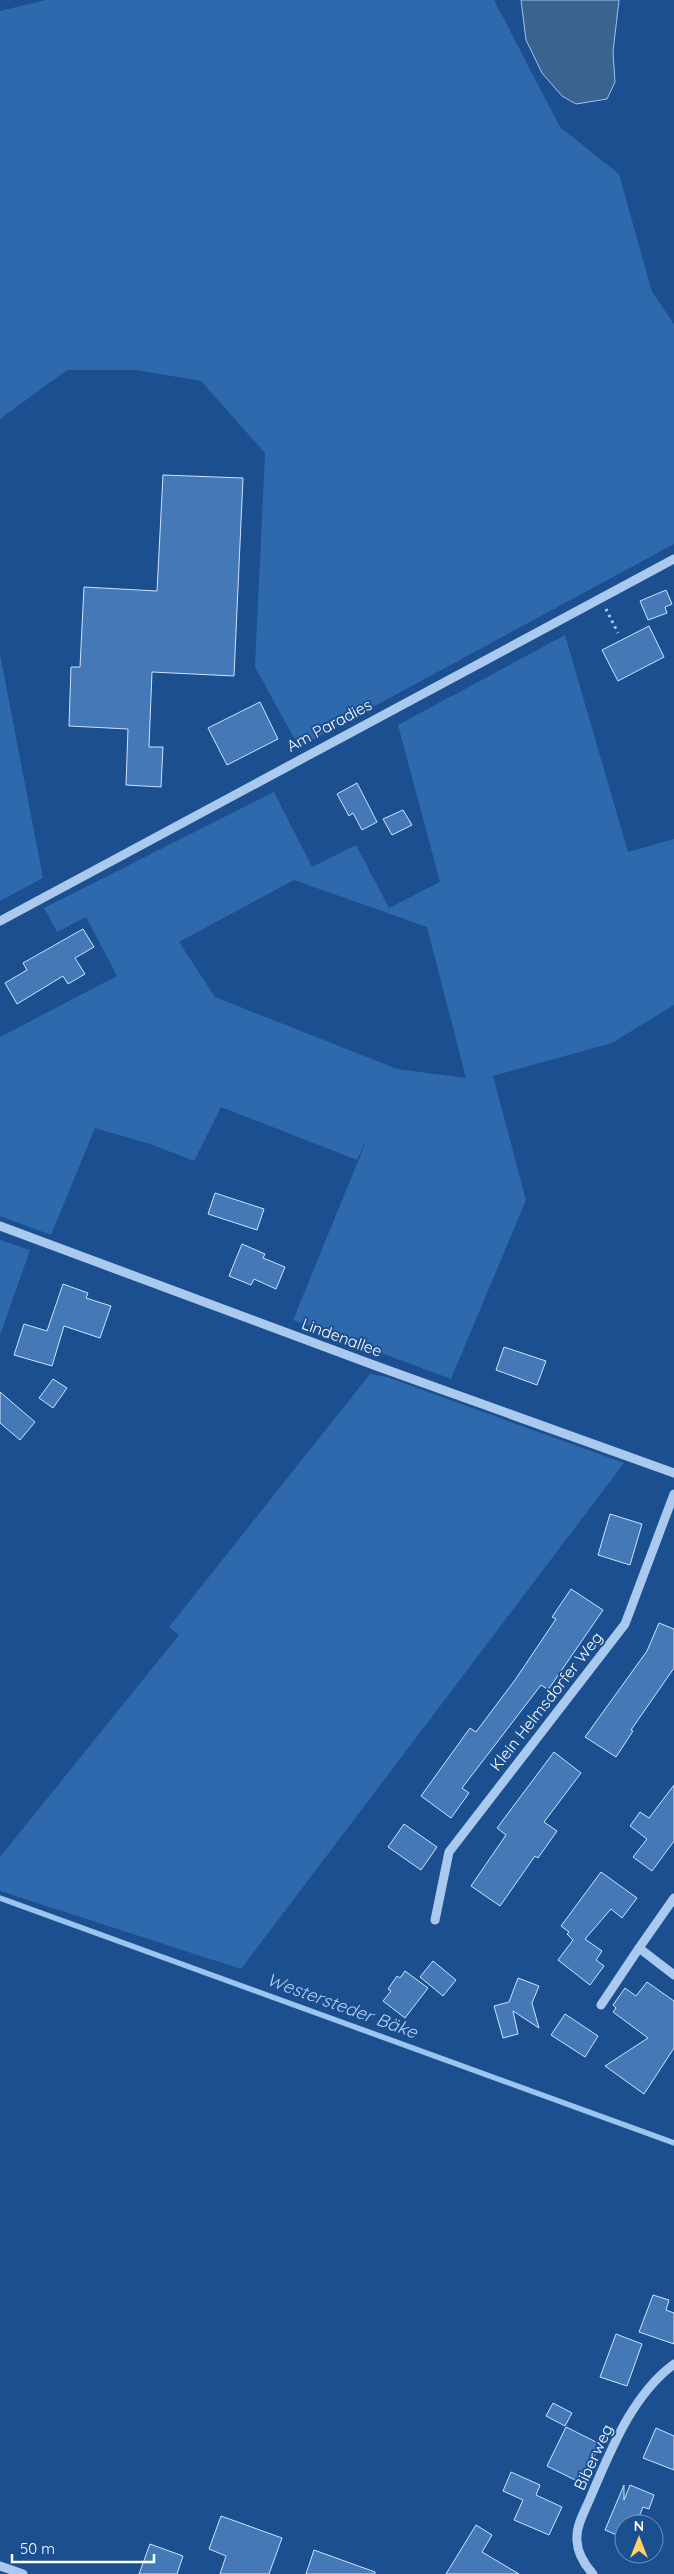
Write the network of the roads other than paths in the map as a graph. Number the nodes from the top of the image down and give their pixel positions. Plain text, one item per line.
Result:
1 (674, 559) edge
2 (0, 921) edge
3 (0, 1226) edge
4 (674, 1473) edge
5 (674, 1494) edge
6 (674, 1898) edge
7 (434, 1920) dead end
8 (639, 1948) junction
9 (674, 1975) edge
10 (601, 2005) dead end
11 (674, 2364) edge
12 (0, 2566) edge
13 (23, 2574) edge
14 (592, 2574) edge

1 - 2 street, Am Paradies
3 - 4 street, Lindenallee
5 - 7 street, Klein Helmsdorfer Weg
6 - 8 street
8 - 9 street
8 - 10 street
11 - 14 street, Biberweg
12 - 13 street

